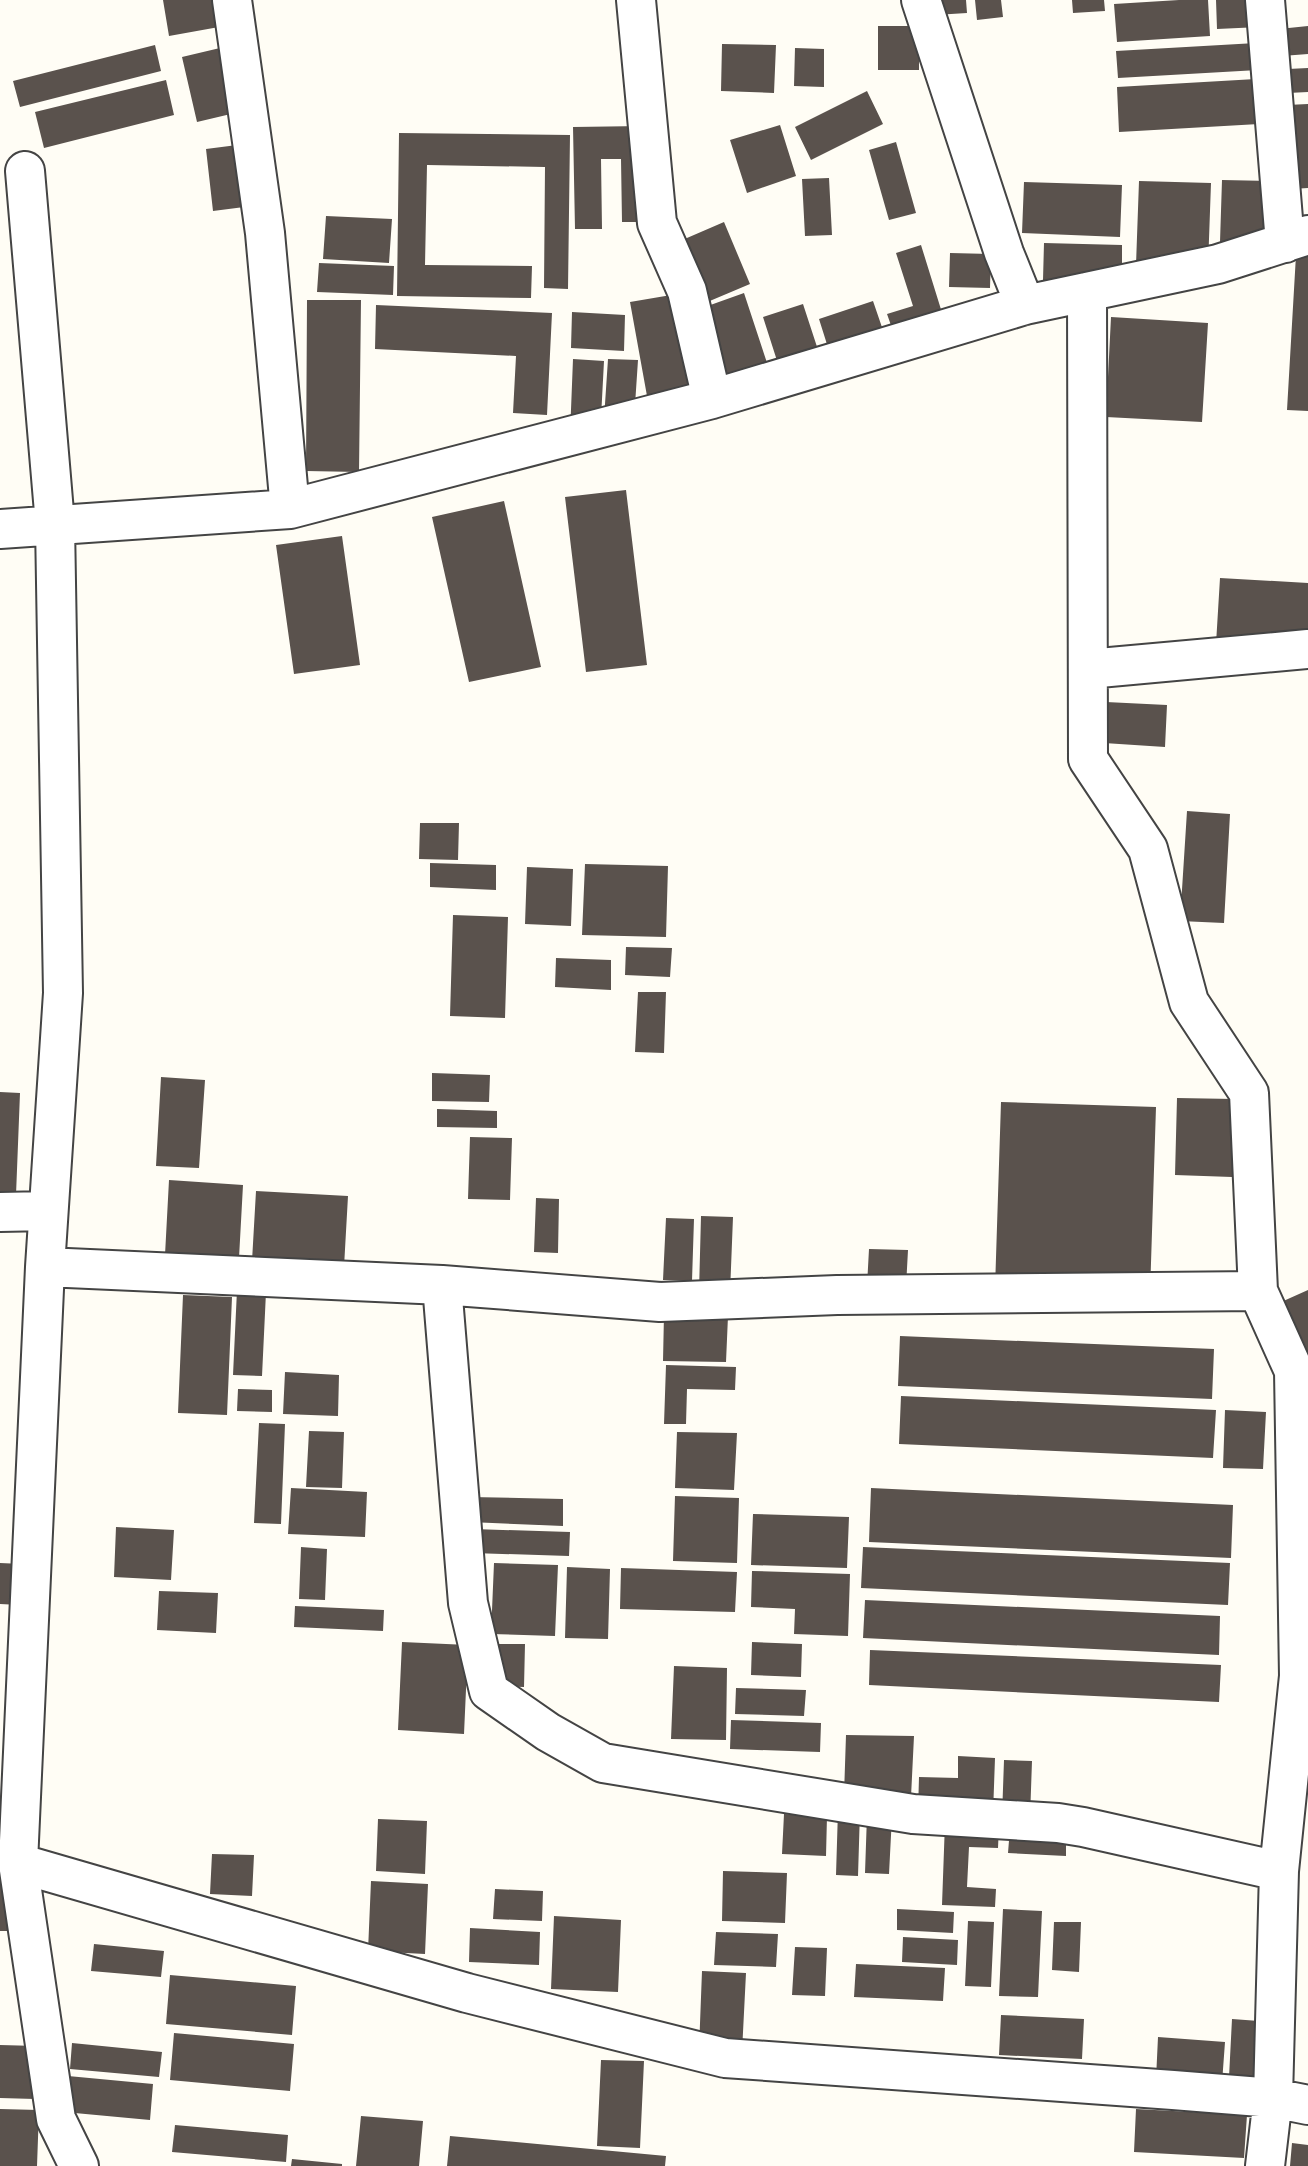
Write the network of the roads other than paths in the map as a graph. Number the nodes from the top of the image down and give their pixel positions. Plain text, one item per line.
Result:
1 (232, 0) edge
2 (636, 0) edge
3 (921, 0) edge
4 (1265, 0) edge
5 (25, 171) dead end
6 (1296, 239) edge
7 (1087, 292) junction
8 (1025, 305) junction
9 (712, 399) junction
10 (290, 509) junction
11 (55, 524) junction
12 (0, 529) edge
13 (1308, 649) edge
14 (1088, 669) junction
15 (48, 1211) junction
16 (0, 1212) edge
17 (45, 1267) junction
18 (442, 1285) junction
19 (1258, 1291) junction
20 (19, 1863) junction
21 (1279, 1871) junction
22 (1291, 2102) edge
23 (79, 2166) edge
24 (1265, 2166) edge

1 - 10 street
2 - 9 street
3 - 8 street
4 - 6 street
5 - 11 street
6 - 7 street
7 - 8 street
7 - 14 street
8 - 9 street
9 - 10 street
10 - 11 street
11 - 12 street
11 - 15 street
13 - 14 street
14 - 19 street
15 - 16 street
15 - 17 street
17 - 18 street
17 - 20 street
18 - 19 street
18 - 21 street
19 - 21 street
20 - 22 street
20 - 23 street
21 - 22 street
22 - 24 street

